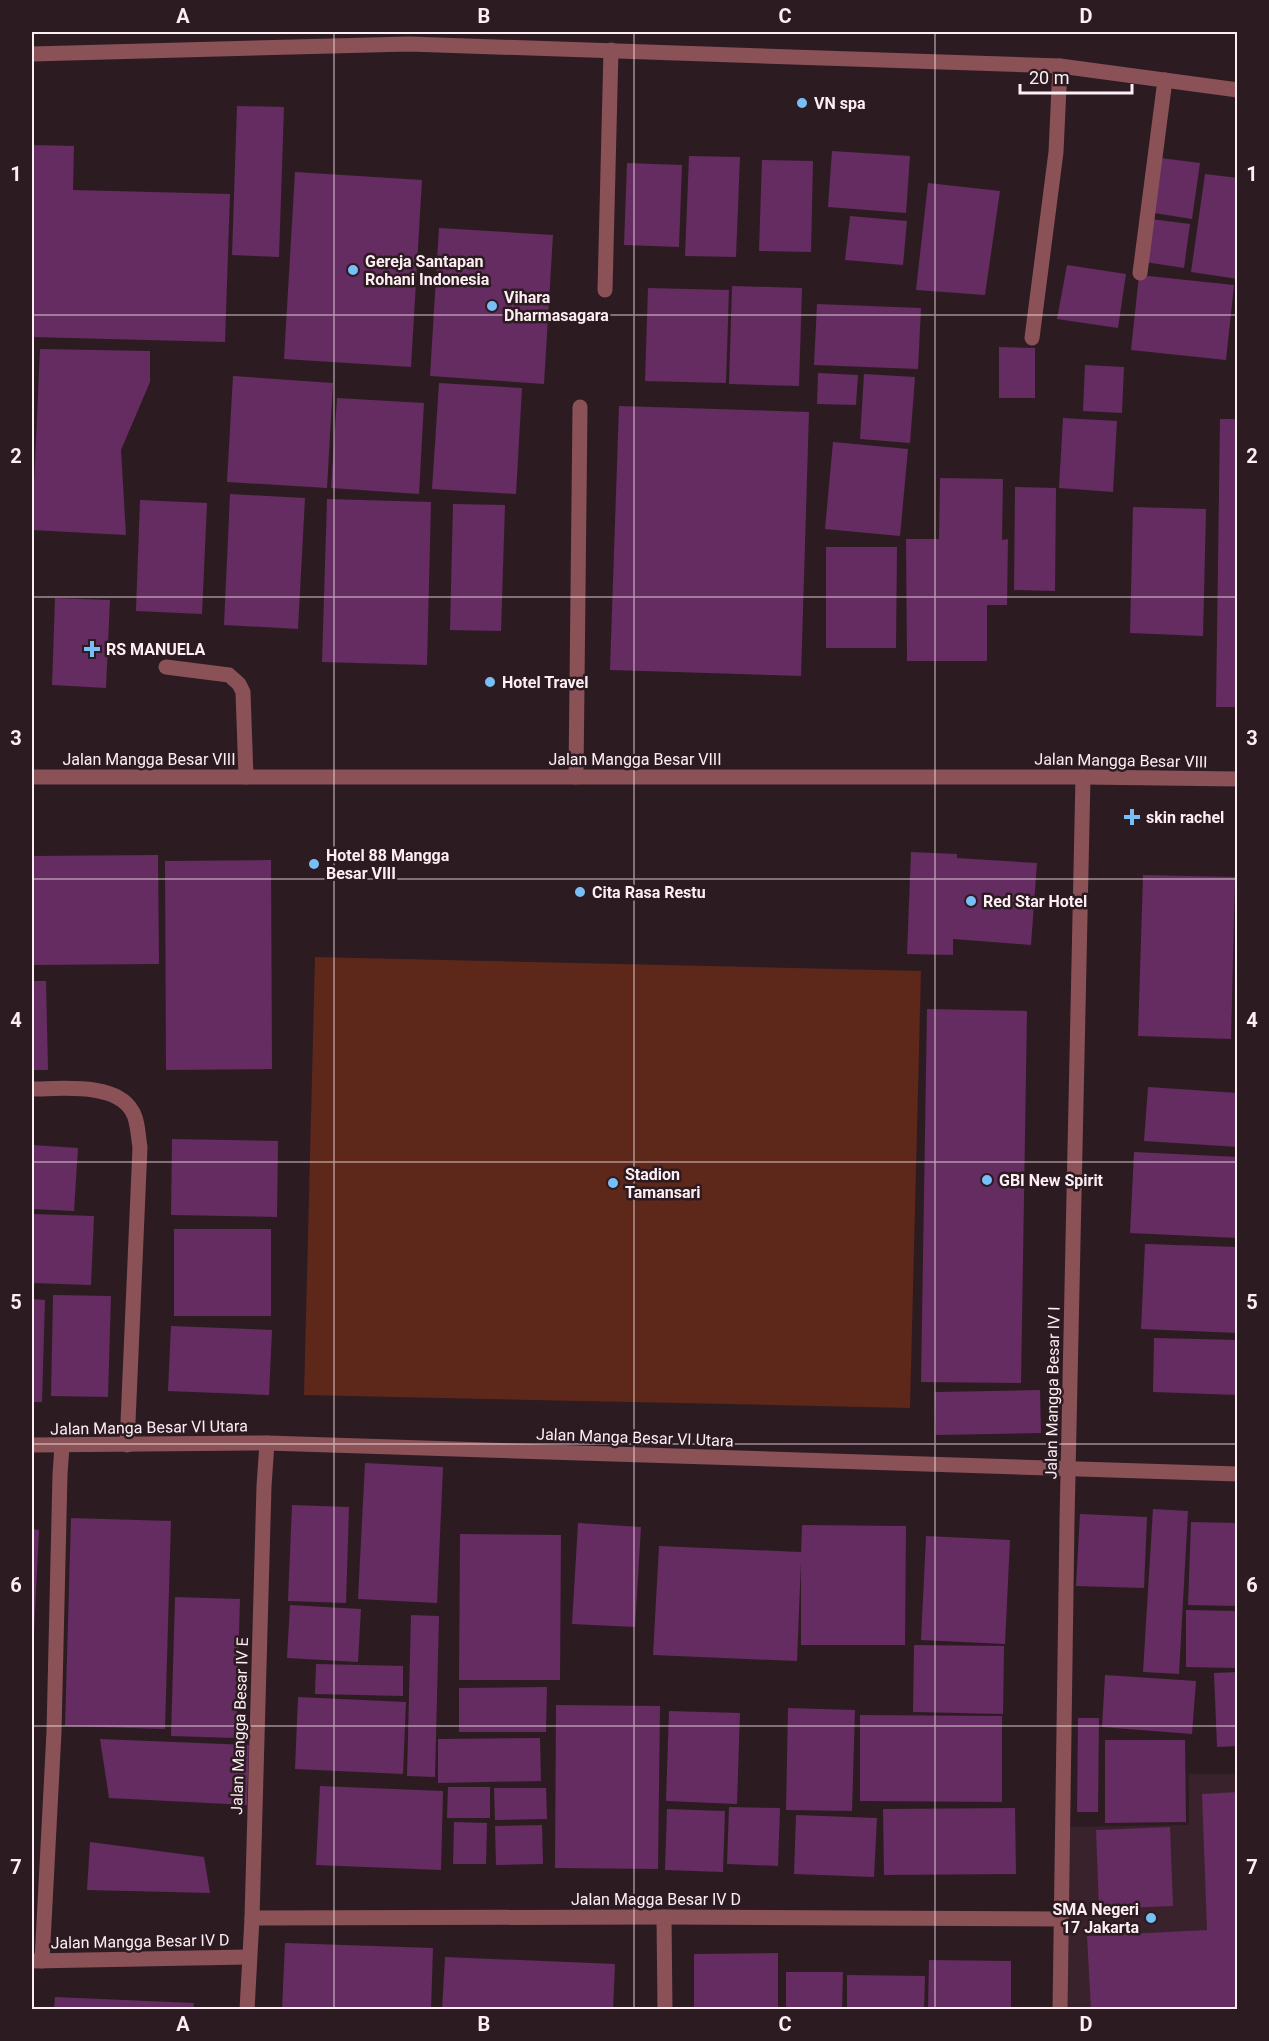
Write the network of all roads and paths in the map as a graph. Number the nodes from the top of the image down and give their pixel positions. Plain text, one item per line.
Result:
1 (611, 50) junction
2 (32, 54) edge
3 (1060, 66) junction
4 (1165, 80) junction
5 (1238, 90) edge
6 (1140, 273) dead end
7 (605, 290) dead end
8 (1032, 338) dead end
9 (580, 406) dead end
10 (166, 667) dead end
11 (32, 777) edge
12 (246, 777) junction
13 (576, 777) junction
14 (1083, 777) junction
15 (1238, 779) edge
16 (32, 1089) edge
17 (267, 1443) junction
18 (127, 1445) junction
19 (32, 1446) edge
20 (62, 1446) junction
21 (1068, 1469) junction
22 (1238, 1474) edge
23 (664, 1917) junction
24 (252, 1918) junction
25 (1060, 1919) junction
26 (248, 1957) junction
27 (37, 1961) edge
28 (246, 2010) edge
29 (664, 2010) edge
30 (1060, 2010) edge

1 - 2 street
1 - 3 street
1 - 7 street
3 - 4 street
3 - 8 street
4 - 5 street
4 - 6 street
9 - 13 street
10 - 12 street
11 - 12 street, Jalan Mangga Besar VIII
12 - 13 street, Jalan Mangga Besar VIII
13 - 14 street, Jalan Mangga Besar VIII
14 - 15 street, Jalan Mangga Besar VIII
14 - 21 street, Jalan Mangga Besar IV I
16 - 18 street
17 - 18 street, Jalan Manga Besar VI Utara
17 - 21 street, Jalan Manga Besar VI Utara
17 - 24 street, Jalan Mangga Besar IV E
18 - 20 street, Jalan Manga Besar VI Utara
19 - 20 street, Jalan Manga Besar VI Utara
20 - 27 street
21 - 22 street, Jalan Manga Besar VI Utara
21 - 25 street, Jalan Mangga Besar IV I
23 - 24 street, Jalan Magga Besar IV D
23 - 25 street, Jalan Magga Besar IV D
23 - 29 street
24 - 26 street, Jalan Mangga Besar IV E
25 - 30 street, Jalan Mangga Besar IV I
26 - 27 street, Jalan Mangga Besar IV D
26 - 28 street, Jalan Mangga Besar IV E

